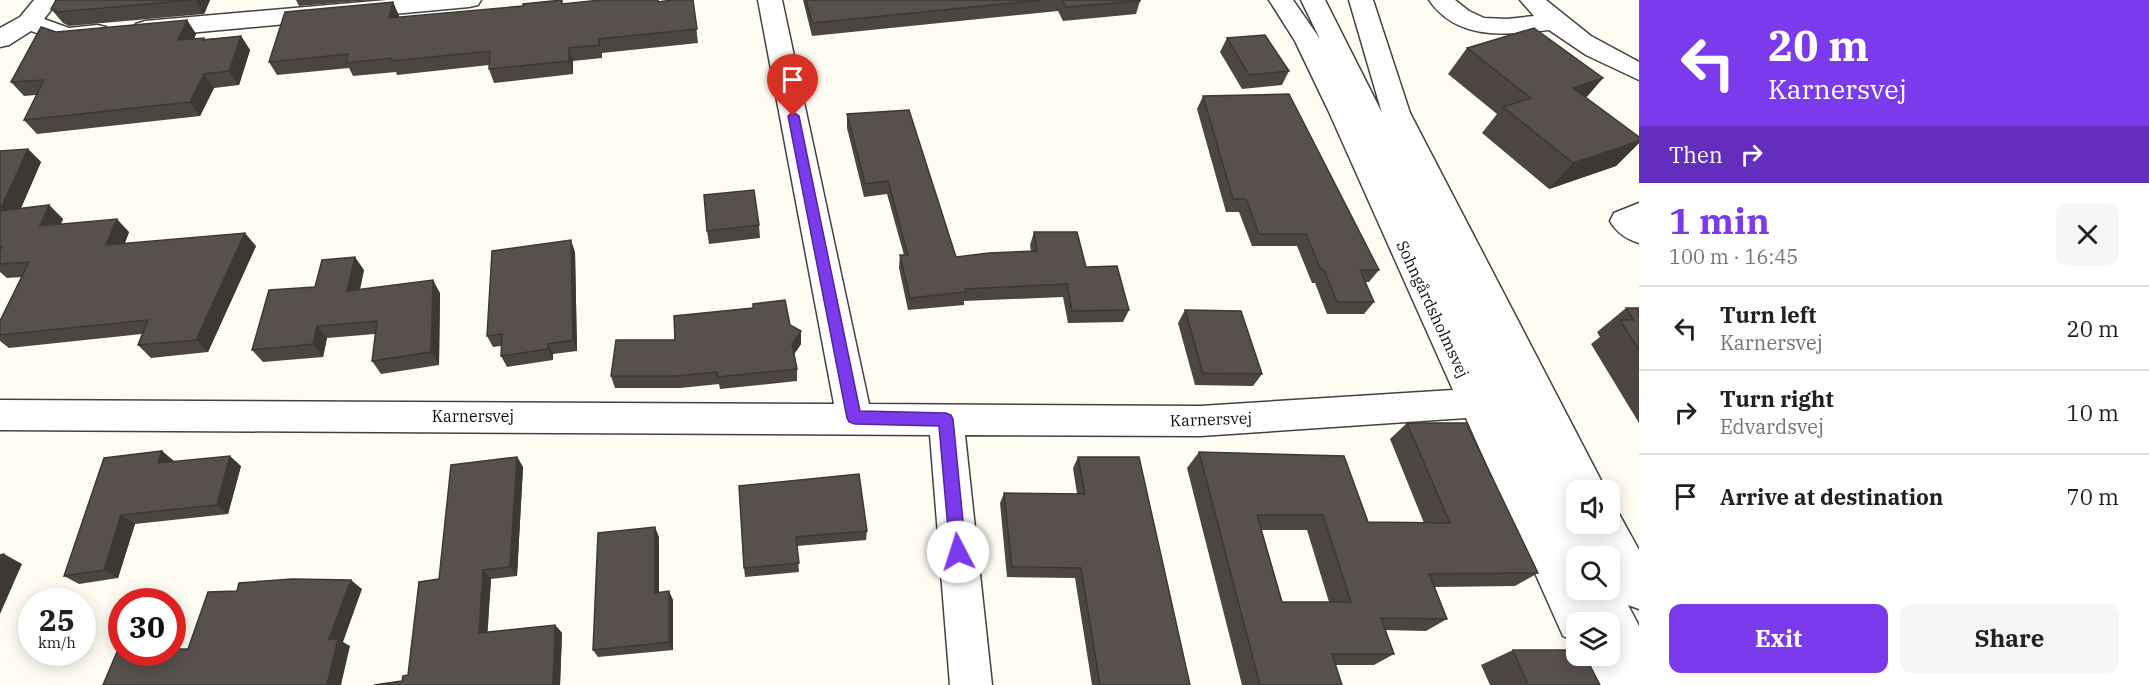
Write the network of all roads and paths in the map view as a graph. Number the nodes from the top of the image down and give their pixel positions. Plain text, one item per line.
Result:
1 (46, 0) edge
2 (469, 0) edge
3 (770, 0) edge
4 (1281, 0) edge
5 (1313, 0) edge
6 (1338, 0) edge
7 (1361, 0) edge
8 (1441, 0) edge
9 (1532, 0) edge
10 (29, 22) junction
11 (1551, 22) junction
12 (0, 39) edge
13 (1639, 72) edge
14 (1396, 113) junction
15 (1639, 214) edge
16 (1639, 232) edge
17 (1476, 403) junction
18 (0, 415) edge
19 (855, 418) junction
20 (946, 419) junction
21 (1532, 450) junction
22 (1583, 480) edge
23 (1566, 499) edge
24 (1610, 534) edge
25 (1579, 546) edge
26 (1620, 577) edge
27 (1639, 590) edge
28 (1605, 600) edge
29 (1639, 605) edge
30 (1572, 612) edge
31 (1596, 666) edge
32 (1639, 670) edge
33 (970, 685) edge
34 (1605, 685) edge

1 - 10 street
2 - 10 street
3 - 19 street
4 - 17 street, Sohngårdsholmsvej
5 - 21 street
6 - 14 street
7 - 14 street
8 - 11 street
9 - 11 street
10 - 12 street
11 - 13 street
14 - 22 street
15 - 16 street
17 - 20 street, Karnersvej
17 - 30 street, Sohngårdsholmsvej
18 - 19 street, Karnersvej
19 - 20 street, Karnersvej
20 - 33 street
21 - 23 street
21 - 25 street
24 - 27 street
26 - 29 street
28 - 32 street
31 - 34 street

